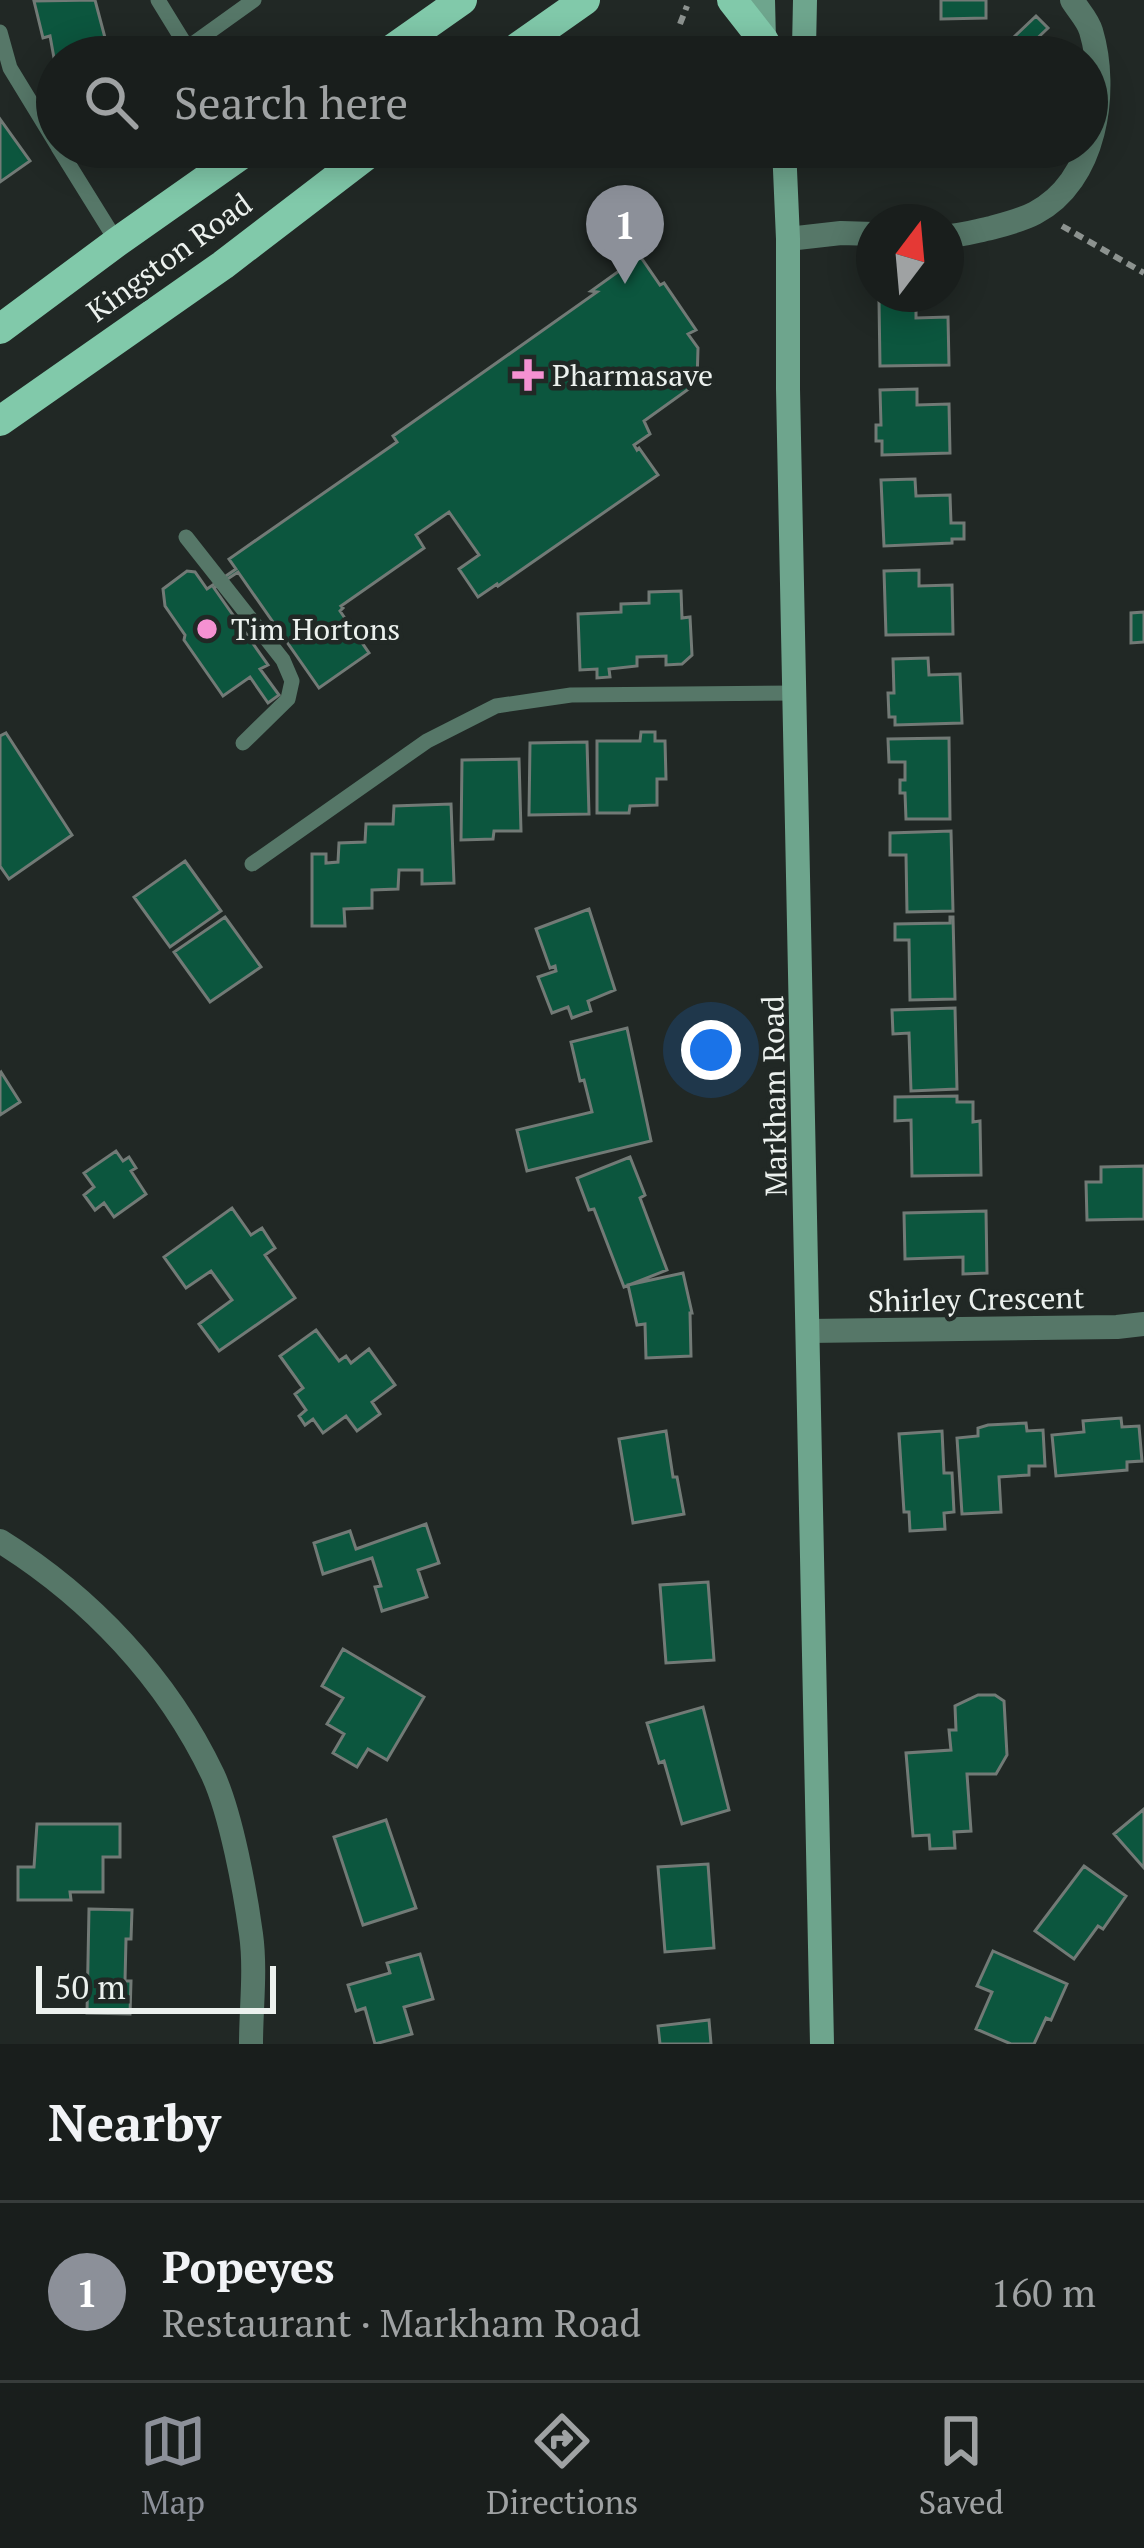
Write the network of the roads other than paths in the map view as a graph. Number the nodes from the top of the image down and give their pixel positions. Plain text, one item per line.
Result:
1 (158, 0) edge
2 (254, 0) edge
3 (585, 0) edge
4 (732, 0) edge
5 (763, 0) edge
6 (805, 0) edge
7 (1072, 0) edge
8 (442, 6) edge
9 (0, 32) edge
10 (180, 36) edge
11 (211, 36) edge
12 (406, 36) edge
13 (534, 36) edge
14 (758, 36) edge
15 (766, 36) edge
16 (804, 36) edge
17 (1091, 36) edge
18 (5, 71) edge
19 (36, 115) edge
20 (72, 168) edge
21 (222, 168) edge
22 (350, 168) edge
23 (785, 168) edge
24 (1077, 168) edge
25 (856, 233) edge
26 (964, 234) edge
27 (788, 239) junction
28 (117, 242) junction
29 (0, 328) edge
30 (0, 421) edge
31 (186, 537) dead end
32 (796, 693) junction
33 (243, 743) dead end
34 (252, 864) dead end
35 (1144, 1324) edge
36 (808, 1331) junction
37 (0, 1541) edge
38 (251, 2044) edge
39 (822, 2044) edge

1 - 10 lane
2 - 11 lane
3 - 13 main road
4 - 14 main road
5 - 15 street
6 - 16 street
7 - 17 street
8 - 12 main road
9 - 18 lane
18 - 19 lane
20 - 28 lane
21 - 28 main road, Kingston Road
22 - 30 main road, Kingston Road
23 - 27 street, Markham Road
24 - 26 street
25 - 27 street
27 - 32 street, Markham Road
28 - 29 main road, Kingston Road
31 - 33 lane
32 - 34 lane
32 - 36 street, Markham Road
35 - 36 street, Shirley Crescent
36 - 39 street, Markham Road
37 - 38 street

